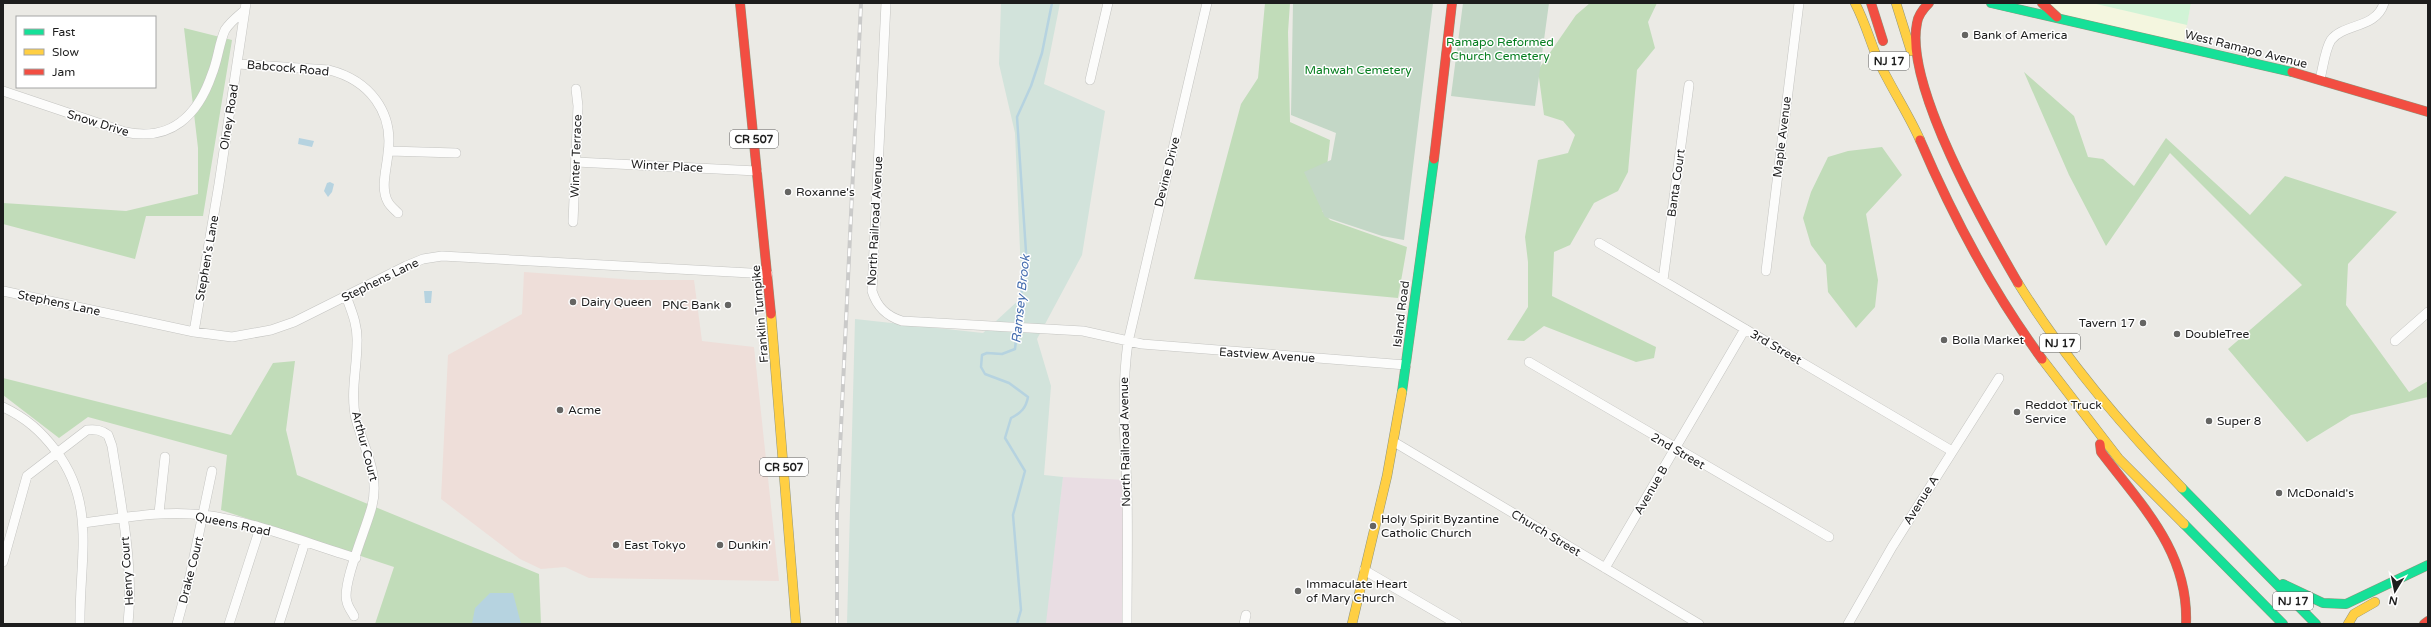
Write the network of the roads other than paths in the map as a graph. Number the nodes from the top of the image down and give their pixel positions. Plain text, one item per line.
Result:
1 (740, 3) edge
2 (886, 3) edge
3 (1108, 3) edge
4 (1207, 3) edge
5 (1452, 3) edge
6 (1799, 3) edge
7 (1855, 3) edge
8 (1871, 3) edge
9 (1896, 3) edge
10 (1929, 3) edge
11 (1992, 3) edge
12 (2042, 3) edge
13 (2384, 3) edge
14 (2013, 5) edge
15 (245, 7) edge
16 (2057, 17) junction
17 (1886, 50) dead end
18 (1890, 62) dead end
19 (238, 64) junction
20 (1917, 64) junction
21 (2320, 79) junction
22 (1090, 80) dead end
23 (1689, 85) dead end
24 (576, 90) dead end
25 (3, 91) edge
26 (2428, 112) edge
27 (1910, 118) junction
28 (389, 151) junction
29 (456, 153) dead end
30 (576, 162) junction
31 (757, 171) junction
32 (219, 184) joint
33 (398, 214) dead end
34 (573, 222) dead end
35 (1600, 243) dead end
36 (1766, 271) dead end
37 (768, 274) junction
38 (1662, 280) junction
39 (3, 291) edge
40 (346, 296) junction
41 (2428, 312) edge
42 (1745, 329) junction
43 (194, 332) junction
44 (2395, 341) dead end
45 (1128, 342) junction
46 (1529, 362) dead end
47 (1406, 365) junction
48 (1999, 378) dead end
49 (3, 408) edge
50 (2099, 435) junction
51 (1394, 442) junction
52 (1675, 449) junction
53 (1952, 451) junction
54 (57, 452) junction
55 (165, 457) dead end
56 (212, 471) dead end
57 (159, 513) junction
58 (204, 515) junction
59 (123, 518) junction
60 (83, 523) junction
61 (260, 528) junction
62 (1829, 537) dead end
63 (305, 542) junction
64 (356, 558) junction
65 (3, 562) edge
66 (2428, 565) edge
67 (1605, 568) junction
68 (1364, 570) junction
69 (2271, 577) junction
70 (2385, 597) dead end
71 (354, 616) dead end
72 (2428, 621) edge
73 (80, 624) edge
74 (128, 624) edge
75 (177, 624) edge
76 (229, 624) edge
77 (280, 624) edge
78 (796, 624) edge
79 (1128, 624) edge
80 (1352, 624) edge
81 (1456, 624) edge
82 (1699, 624) edge
83 (1848, 624) edge
84 (2186, 624) edge
85 (2283, 624) edge
86 (2316, 624) edge
87 (2348, 624) edge
88 (2424, 624) edge

1 - 31 main road, Franklin Turnpike / CR 507
2 - 45 street, North Railroad Avenue
3 - 22 street
4 - 45 street, Devine Drive
5 - 47 main road, Island Road
6 - 36 street, Maple Avenue
7 - 27 main road
8 - 17 main road, NJ 17
9 - 20 main road, NJ 17
10 - 20 main road
11 - 14 main road, West Ramapo Avenue
12 - 16 main road
13 - 21 street
14 - 16 main road, West Ramapo Avenue
15 - 19 street, Olney Road
15 - 25 street, Snow Drive
16 - 21 main road, West Ramapo Avenue
18 - 27 main road, NJ 17
19 - 28 street, Babcock Road
19 - 32 street, Olney Road
20 - 69 main road, NJ 17
21 - 26 main road, West Ramapo Avenue
23 - 38 street, Banta Court
24 - 30 street, Winter Terrace
27 - 50 main road, NJ 17
28 - 29 street
28 - 33 street, Babcock Road
30 - 31 street, Winter Place
30 - 34 street, Winter Terrace
31 - 37 main road, Franklin Turnpike / CR 507
32 - 43 street, Stephen's Lane
35 - 38 street, 3rd Street
37 - 40 street, Stephens Lane
37 - 78 main road, Franklin Turnpike / CR 507
38 - 42 street, 3rd Street
39 - 43 street, Stephens Lane
40 - 43 street, Stephens Lane
40 - 64 street, Arthur Court
41 - 44 street
42 - 52 street, Avenue B
42 - 53 street, 3rd Street
45 - 47 street, Eastview Avenue
45 - 79 street, North Railroad Avenue
46 - 52 street, 2nd Street
47 - 51 main road, Island Road
48 - 53 street, Avenue A
49 - 54 street
50 - 84 main road
50 - 85 main road, NJ 17
51 - 67 street, Church Street
51 - 68 main road, Island Road
52 - 62 street, 2nd Street
52 - 67 street, Avenue B
53 - 83 street, Avenue A
54 - 59 street, Henry Court
54 - 60 street
54 - 65 street
55 - 57 street
56 - 58 street, Drake Court
57 - 58 street, Queens Road
57 - 59 street, Queens Road
58 - 61 street, Queens Road
58 - 75 street, Drake Court
59 - 60 street, Queens Road
59 - 74 street, Henry Court
60 - 73 street
61 - 63 street, Queens Road
61 - 76 street
63 - 64 street, Queens Road
63 - 77 street
64 - 71 street, Arthur Court
66 - 69 main road
67 - 82 street, Church Street
68 - 80 main road, Island Road
68 - 81 street
69 - 86 main road, NJ 17
70 - 87 main road
72 - 88 main road

